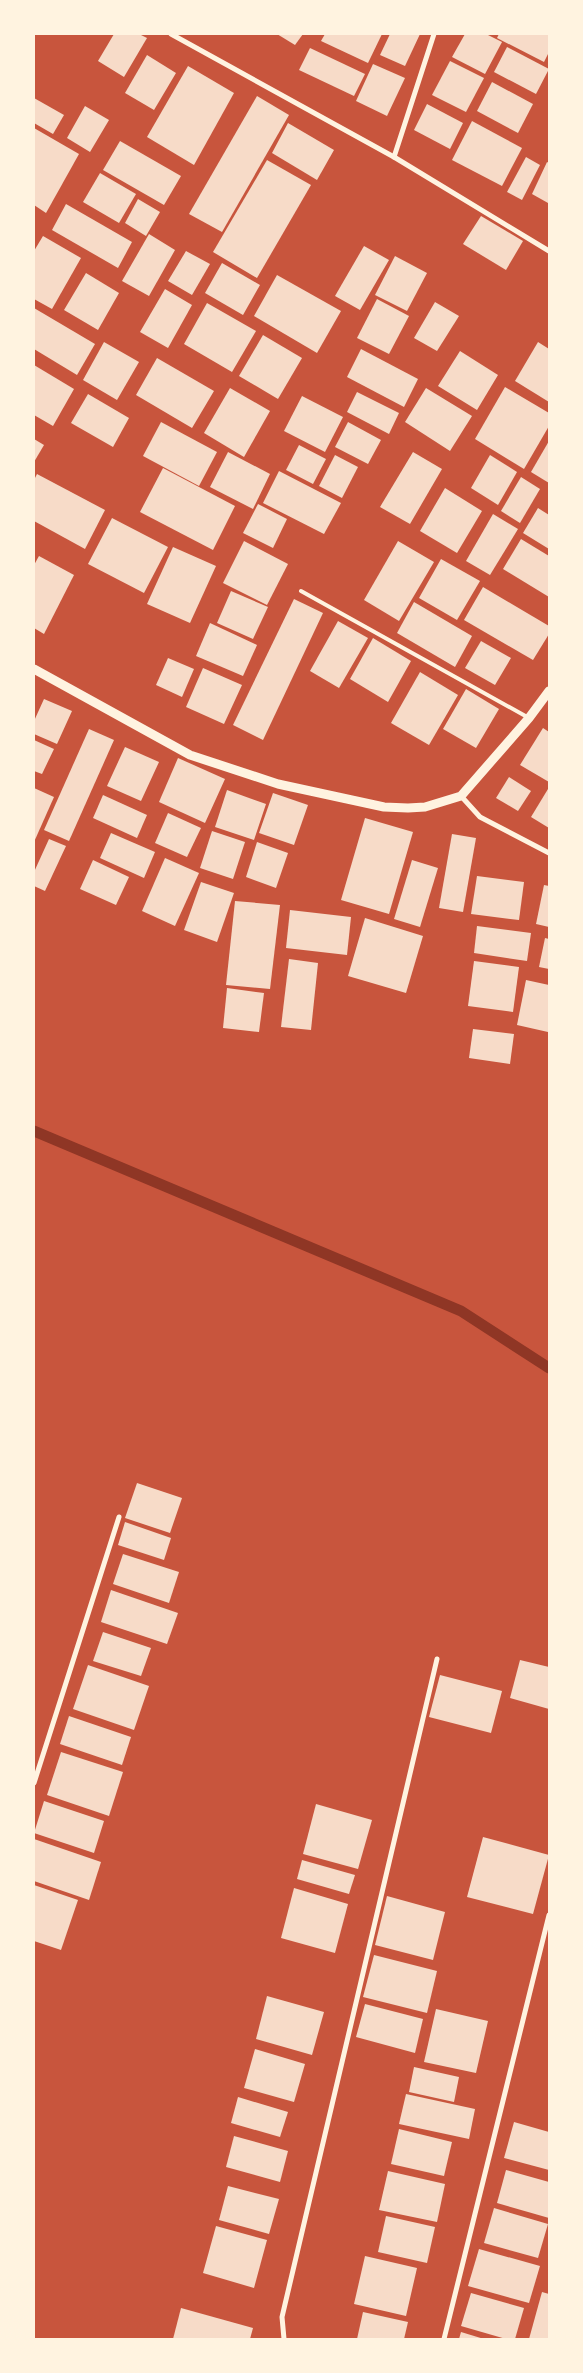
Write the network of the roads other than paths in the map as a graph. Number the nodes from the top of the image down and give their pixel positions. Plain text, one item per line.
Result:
1 (171, 34) edge
2 (434, 34) edge
3 (394, 157) junction
4 (549, 251) edge
5 (301, 591) dead end
6 (34, 669) edge
7 (549, 691) edge
8 (529, 718) junction
9 (461, 796) junction
10 (549, 853) edge
11 (119, 1517) dead end
12 (437, 1659) dead end
13 (34, 1784) edge
14 (549, 1915) edge
15 (284, 2339) edge
16 (444, 2339) edge

1 - 3 street
2 - 3 street
3 - 4 street
5 - 8 lane
6 - 9 street
7 - 8 street
8 - 9 street
9 - 10 street
11 - 13 street
12 - 15 street
14 - 16 street

